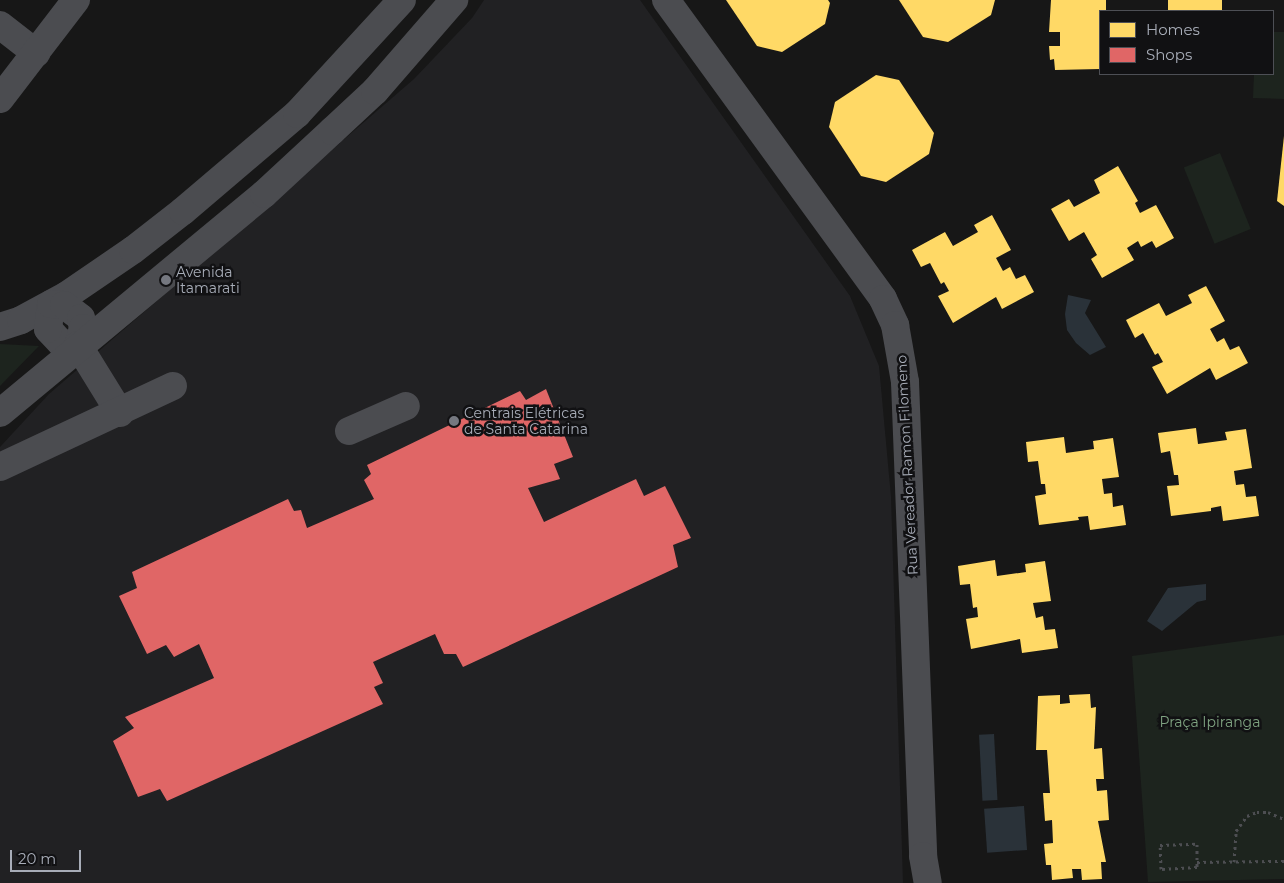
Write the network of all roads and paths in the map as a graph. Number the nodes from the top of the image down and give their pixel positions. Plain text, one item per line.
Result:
1 (76, 0) edge
2 (402, 0) edge
3 (454, 0) edge
4 (666, 0) edge
5 (0, 25) edge
6 (36, 52) junction
7 (0, 99) edge
8 (51, 304) junction
9 (0, 327) edge
10 (78, 345) junction
11 (173, 386) dead end
12 (406, 406) dead end
13 (0, 413) edge
14 (120, 413) junction
15 (348, 431) dead end
16 (0, 467) edge
17 (1284, 819) edge
18 (1284, 861) edge
19 (1197, 862) junction
20 (1234, 862) junction
21 (928, 883) edge

1 - 6 street
2 - 8 street
3 - 10 street
4 - 21 street, Rua Vereador Ramon Filomeno
5 - 6 street
6 - 7 street
8 - 9 street
8 - 10 street
10 - 13 street
10 - 14 street
11 - 14 street
12 - 15 street
14 - 16 street
17 - 20 path
18 - 20 path
19 - 19 path
19 - 20 path

